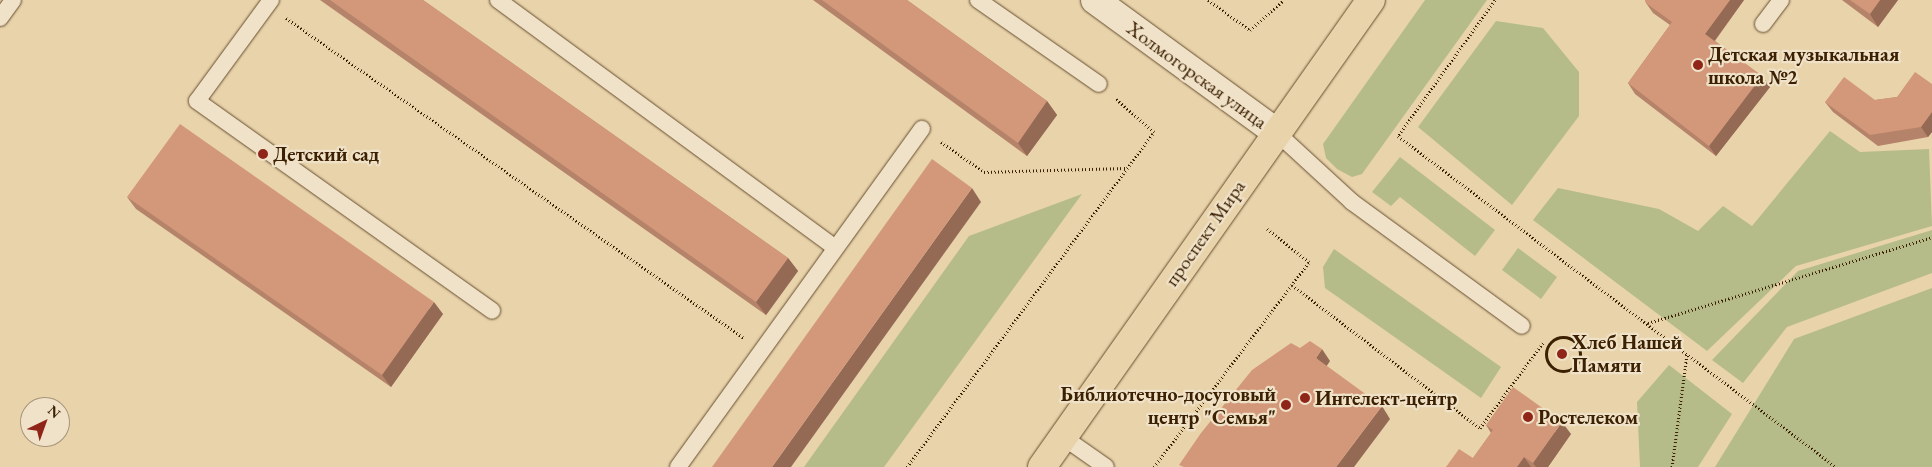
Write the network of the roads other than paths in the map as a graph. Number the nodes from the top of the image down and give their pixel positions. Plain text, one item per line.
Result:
1 (13, 0) edge
2 (498, 0) edge
3 (978, 0) edge
4 (1095, 0) edge
5 (1371, 0) edge
6 (1781, 0) edge
7 (269, 3) edge
8 (0, 18) edge
9 (1763, 24) dead end
10 (1099, 84) road end
11 (922, 129) road end
12 (1276, 132) junction
13 (834, 247) junction
14 (492, 311) dead end
15 (1522, 326) dead end
16 (1063, 437) junction
17 (678, 467) edge
18 (1042, 467) edge
19 (1106, 467) edge

1 - 8 lane
2 - 13 lane
3 - 10 lane
4 - 12 street, Холмогорская улица
5 - 12 main road, проспект Мира
6 - 9 lane
7 - 14 lane
11 - 13 lane
12 - 15 lane
12 - 16 main road, проспект Мира
13 - 17 lane
16 - 18 main road, проспект Мира
16 - 19 lane

